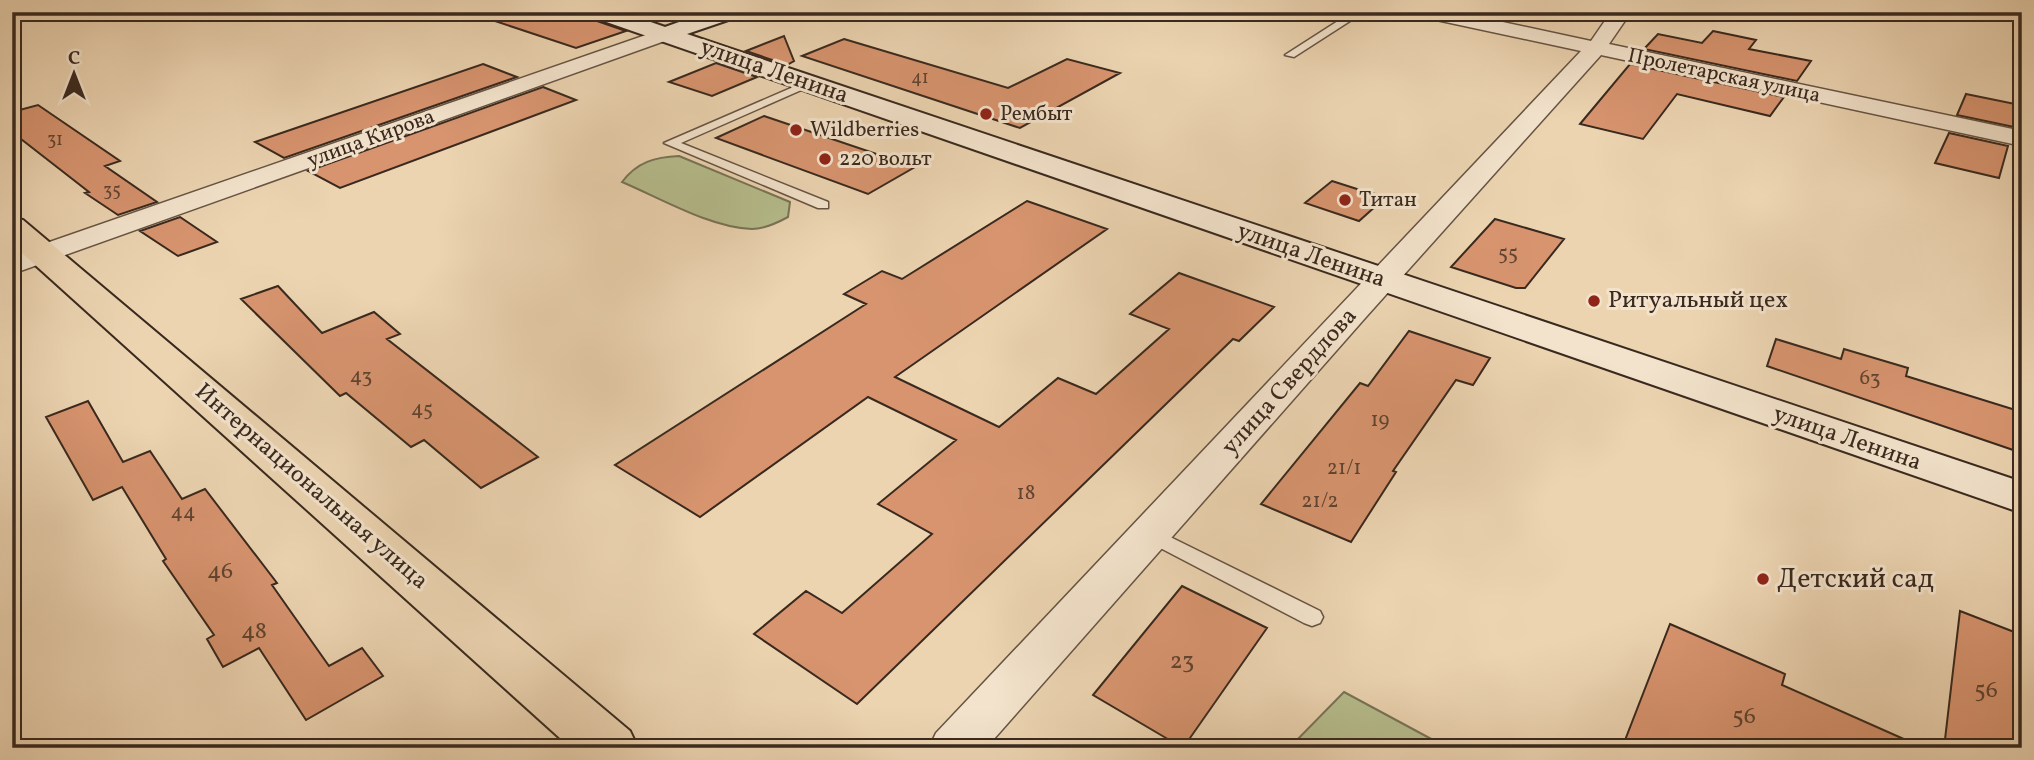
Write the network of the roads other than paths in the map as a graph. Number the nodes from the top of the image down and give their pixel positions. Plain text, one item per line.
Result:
1 (600, 12) edge
2 (729, 12) edge
3 (1359, 12) edge
4 (1427, 12) edge
5 (1621, 12) edge
6 (666, 34) junction
7 (1596, 48) junction
8 (1290, 55) dead end
9 (809, 84) junction
10 (2022, 139) edge
11 (822, 205) dead end
12 (12, 227) edge
13 (28, 260) edge
14 (1380, 279) junction
15 (2022, 498) edge
16 (1152, 535) junction
17 (1312, 617) dead end
18 (610, 748) edge
19 (954, 748) edge

1 - 6 main road, улица Ленина
2 - 6 main road, улица Кирова
3 - 8 lane
4 - 7 street, Пролетарская улица
5 - 7 street, улица Свердлова
6 - 9 main road, улица Ленина
6 - 13 street, улица Кирова
7 - 10 street, Пролетарская улица
7 - 14 street, улица Свердлова
9 - 11 lane
9 - 14 main road, улица Ленина
12 - 13 main road, Интернациональная улица
13 - 18 main road, Интернациональная улица
14 - 15 main road, улица Ленина
14 - 16 street, улица Свердлова
16 - 17 lane
16 - 19 street, улица Свердлова

